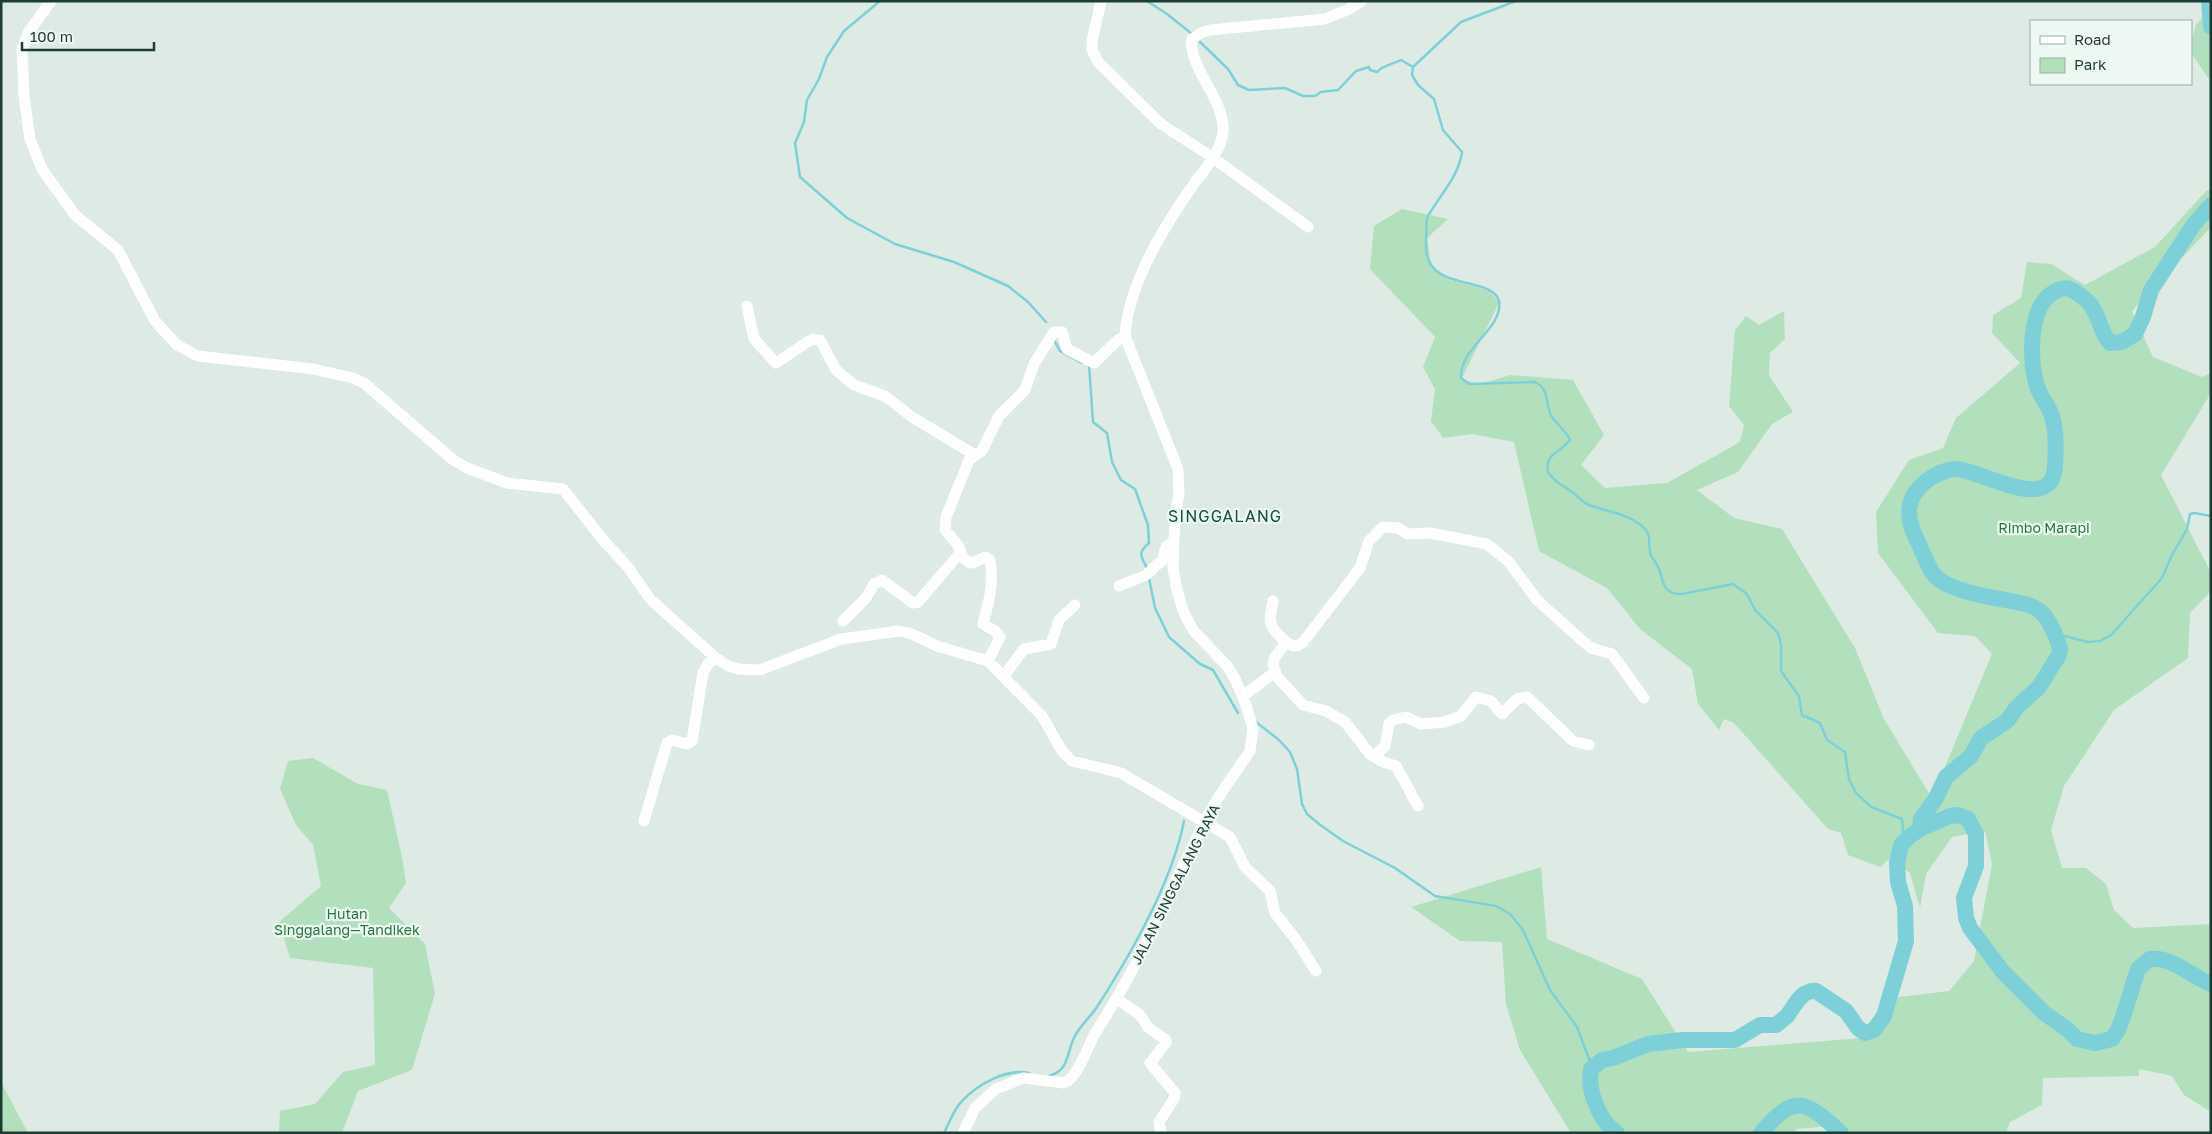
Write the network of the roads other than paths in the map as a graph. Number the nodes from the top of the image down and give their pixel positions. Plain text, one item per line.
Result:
1 (51, 1) edge
2 (1101, 1) edge
3 (1362, 1) edge
4 (1212, 158) junction
5 (1308, 227) dead end
6 (747, 306) dead end
7 (1125, 336) junction
8 (975, 455) junction
9 (1173, 542) junction
10 (961, 552) junction
11 (1119, 586) dead end
12 (1273, 601) dead end
13 (1075, 605) dead end
14 (843, 620) dead end
15 (1286, 642) junction
16 (716, 658) junction
17 (988, 661) junction
18 (1275, 672) junction
19 (1004, 676) junction
20 (1243, 696) junction
21 (1644, 698) dead end
22 (1589, 745) dead end
23 (1374, 756) junction
24 (1418, 806) dead end
25 (644, 821) dead end
26 (1204, 822) junction
27 (1316, 971) dead end
28 (1116, 999) junction
29 (963, 1133) edge
30 (1161, 1133) edge

1 - 16 street
2 - 4 street
3 - 4 street, JALAN SINGGALANG RAYA
4 - 5 street
4 - 7 street, JALAN SINGGALANG RAYA
6 - 8 street
7 - 8 street
7 - 9 street, JALAN SINGGALANG RAYA
8 - 10 street
9 - 11 street
9 - 20 street, JALAN SINGGALANG RAYA
10 - 14 street
10 - 17 street
12 - 15 street
13 - 19 street
15 - 18 street
15 - 21 street
16 - 17 street
16 - 25 street
17 - 19 street
18 - 20 street
18 - 23 street
19 - 26 street
20 - 26 street, JALAN SINGGALANG RAYA
22 - 23 street
23 - 24 street
26 - 27 street
26 - 28 street, JALAN SINGGALANG RAYA
28 - 29 street, JALAN SINGGALANG RAYA
28 - 30 street

